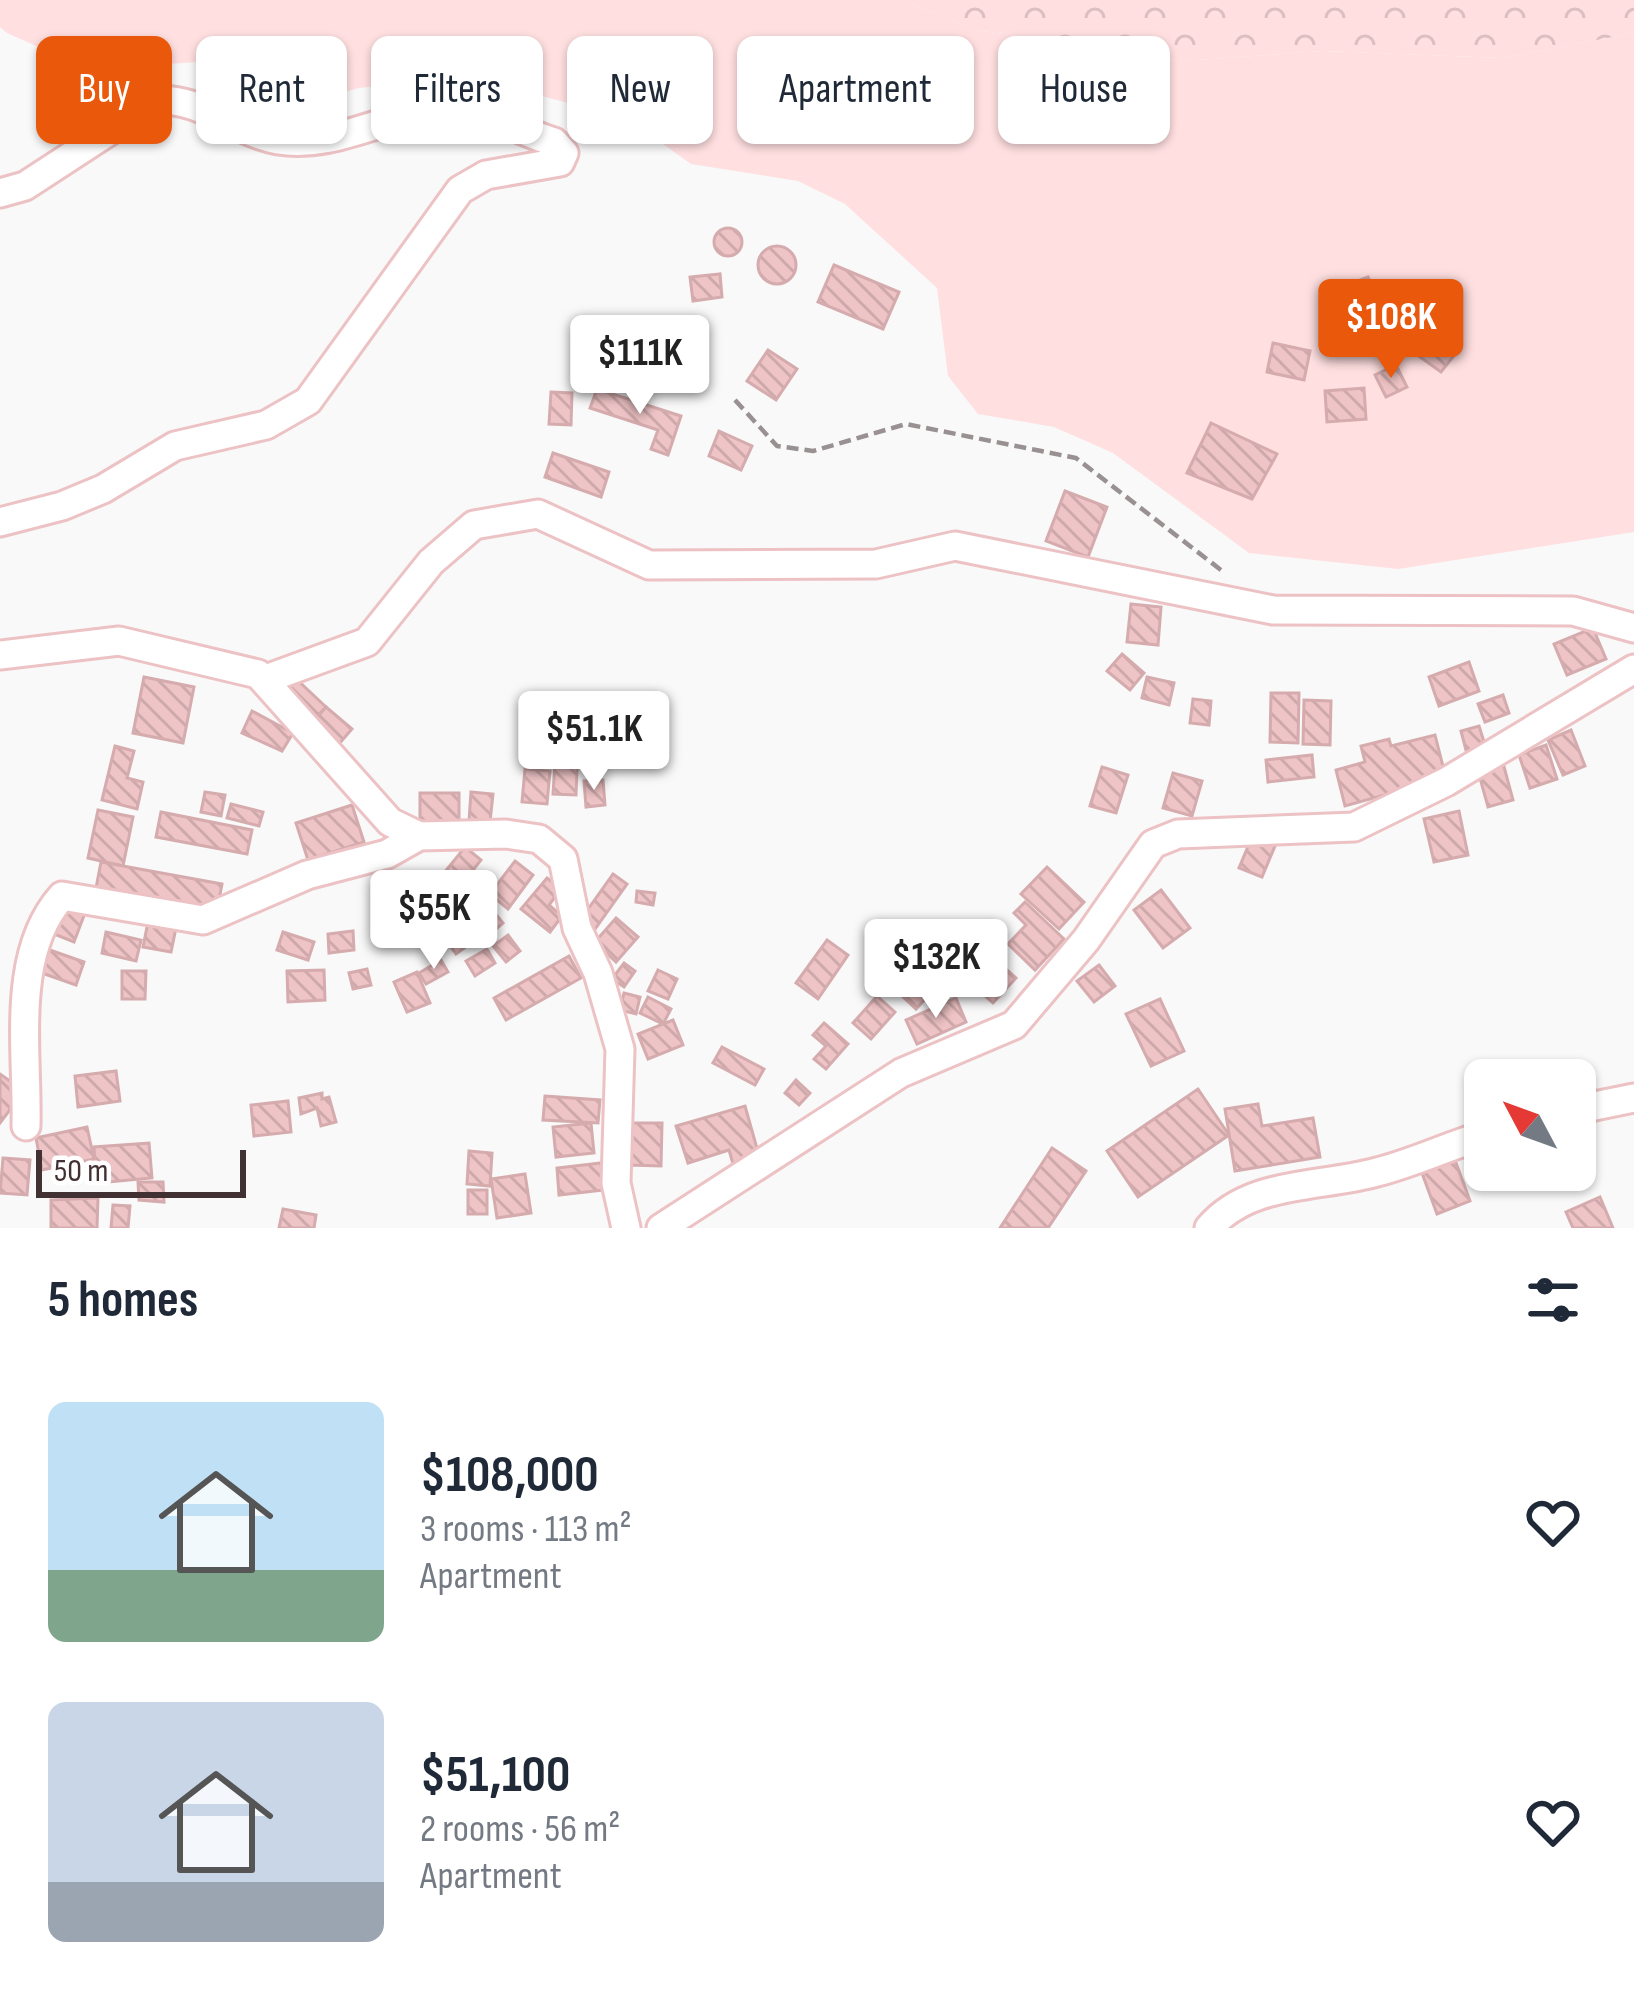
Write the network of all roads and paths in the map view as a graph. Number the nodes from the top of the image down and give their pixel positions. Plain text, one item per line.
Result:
1 (0, 193) edge
2 (735, 400) dead end
3 (0, 523) edge
4 (1237, 583) dead end
5 (1634, 628) edge
6 (0, 655) edge
7 (1634, 669) edge
8 (266, 679) junction
9 (419, 836) junction
10 (1634, 1098) edge
11 (1596, 1106) edge
12 (26, 1126) dead end
13 (1464, 1142) edge
14 (626, 1228) edge
15 (661, 1228) edge
16 (1209, 1228) edge

1 - 3 street
2 - 4 path
5 - 8 street
6 - 8 street
7 - 15 street
8 - 9 street
9 - 12 street
9 - 14 street
10 - 11 street
13 - 16 street

